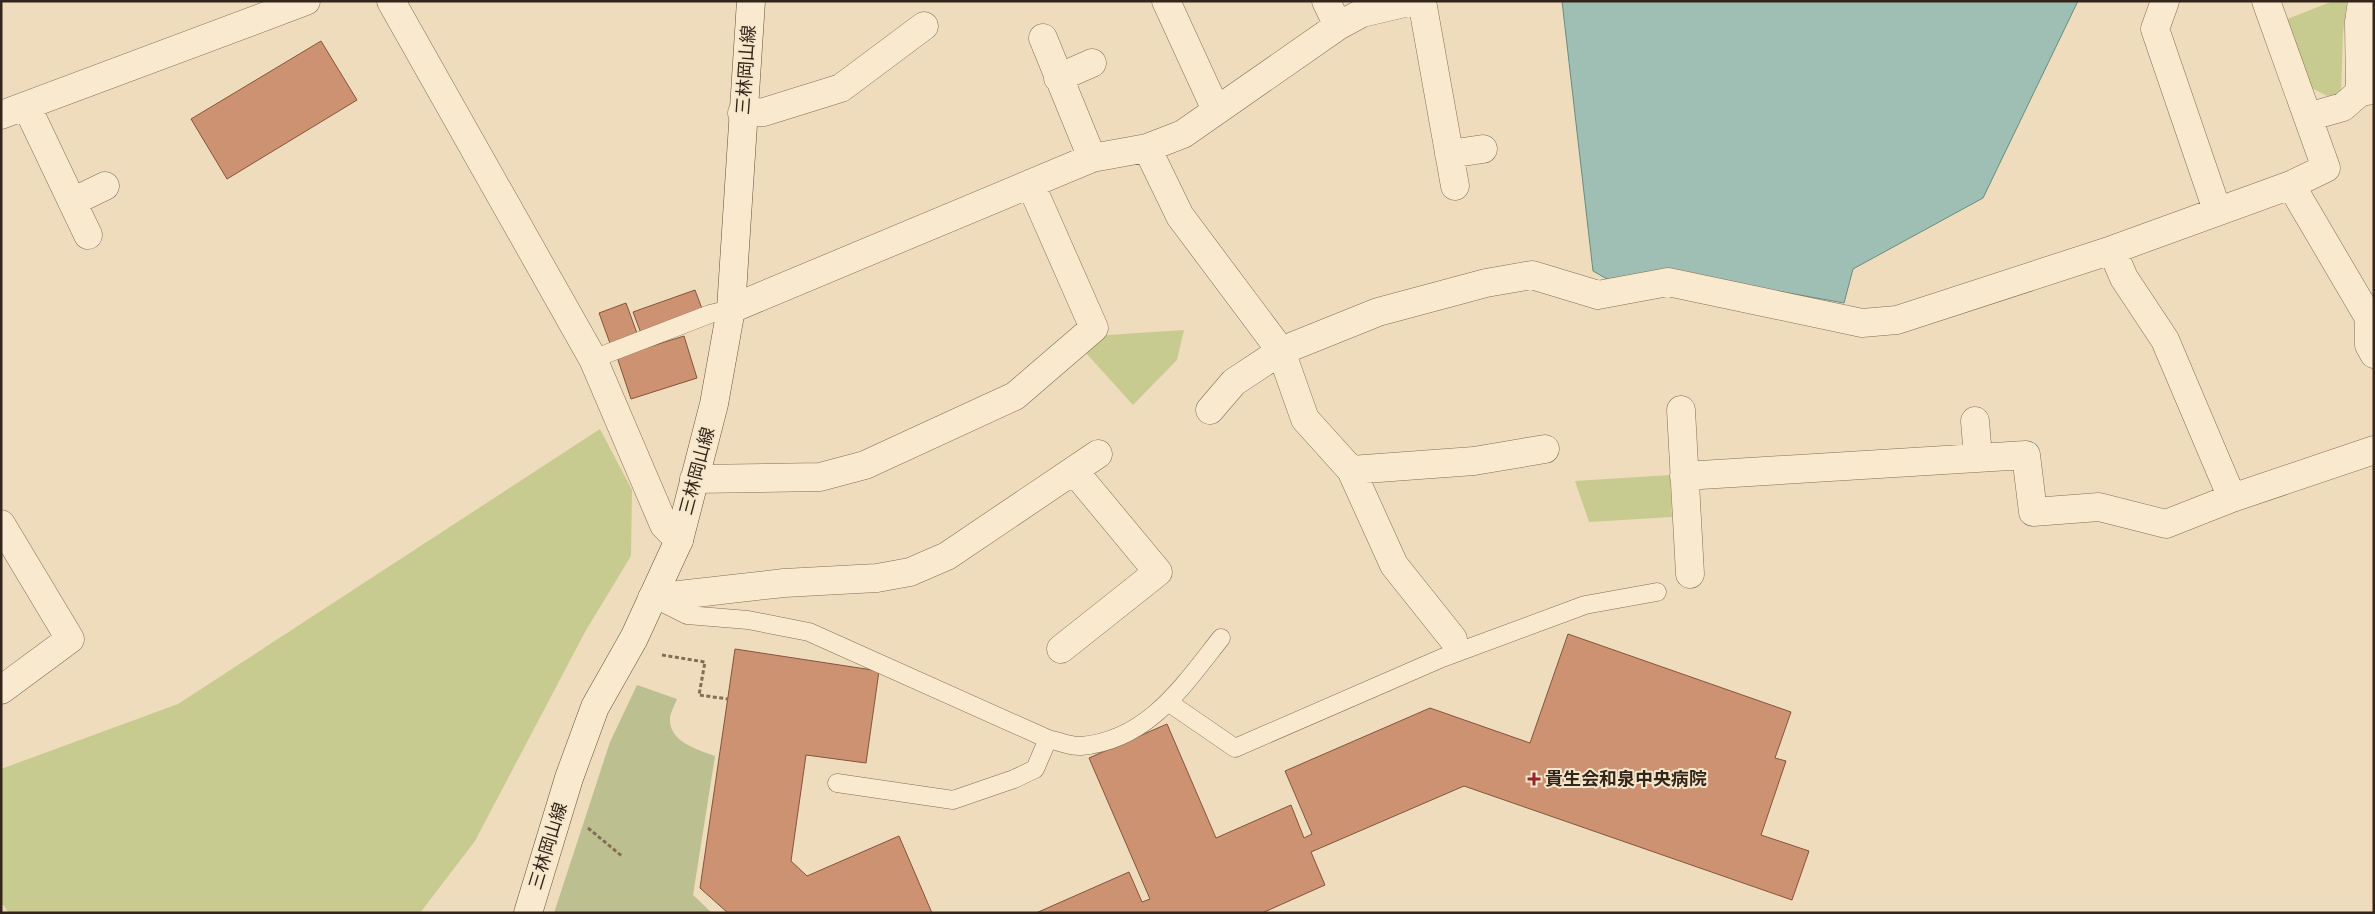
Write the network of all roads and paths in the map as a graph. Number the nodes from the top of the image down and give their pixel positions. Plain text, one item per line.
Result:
1 (306, 1) edge
2 (391, 1) edge
3 (751, 1) edge
4 (1166, 1) edge
5 (1326, 1) edge
6 (1413, 1) edge
7 (1422, 1) edge
8 (2165, 1) edge
9 (2266, 1) edge
10 (2362, 1) edge
11 (924, 26) dead end
12 (1338, 26) junction
13 (1043, 38) dead end
14 (1092, 63) dead end
15 (1058, 78) junction
16 (2367, 91) edge
17 (27, 107) junction
18 (1216, 110) junction
19 (742, 113) junction
20 (1, 115) edge
21 (2308, 117) junction
22 (1147, 148) junction
23 (1483, 149) dead end
24 (1449, 154) junction
25 (1092, 158) junction
26 (1031, 185) junction
27 (2291, 185) junction
28 (104, 186) dead end
29 (1454, 186) dead end
30 (72, 202) junction
31 (2217, 210) junction
32 (88, 235) dead end
33 (2112, 250) junction
34 (2368, 301) edge
35 (731, 309) junction
36 (1281, 351) junction
37 (2374, 354) edge
38 (593, 358) junction
39 (1210, 410) dead end
40 (1681, 410) dead end
41 (1975, 421) dead end
42 (1545, 449) dead end
43 (2374, 450) edge
44 (1098, 454) dead end
45 (1978, 457) junction
46 (1351, 470) junction
47 (1075, 472) junction
48 (1684, 476) junction
49 (694, 479) junction
50 (2232, 498) junction
51 (1, 524) edge
52 (679, 540) junction
53 (1690, 574) dead end
54 (1656, 592) dead end
55 (652, 598) junction
56 (634, 638) junction
57 (1221, 638) dead end
58 (1453, 639) dead end
59 (1061, 649) dead end
60 (1, 690) edge
61 (728, 699) dead end
62 (1168, 702) junction
63 (1048, 739) junction
64 (837, 782) dead end
65 (557, 817) junction
66 (623, 857) dead end
67 (528, 913) edge

1 - 17 street
2 - 38 street
3 - 19 street, 三林岡山線
4 - 18 street
5 - 12 street
6 - 12 street
7 - 24 street
8 - 31 street
9 - 21 street
10 - 16 street
11 - 19 street
12 - 18 street
13 - 15 street
14 - 15 street
15 - 25 street
16 - 21 street
17 - 20 street
17 - 30 street
18 - 22 street
19 - 35 street, 三林岡山線
21 - 27 street
22 - 25 street
22 - 36 street
23 - 24 street
24 - 29 street
25 - 26 street
26 - 35 street
26 - 49 street
27 - 31 street
27 - 34 street
28 - 30 street
30 - 32 street
31 - 33 street
33 - 36 street
33 - 50 street
34 - 37 street
35 - 38 lane
35 - 49 street, 三林岡山線
36 - 39 street
36 - 46 street
38 - 52 street
40 - 48 street
41 - 45 street
42 - 46 street
43 - 50 street
44 - 47 street
45 - 48 street
45 - 50 street
46 - 58 street
47 - 55 street
47 - 59 street
48 - 53 street
49 - 52 street, 三林岡山線
51 - 60 street
52 - 55 street, 三林岡山線
54 - 62 lane
55 - 56 street, 三林岡山線
55 - 63 lane
56 - 61 path
56 - 65 street, 三林岡山線
57 - 62 lane
62 - 63 lane
63 - 64 lane
65 - 66 path
65 - 67 street, 三林岡山線

